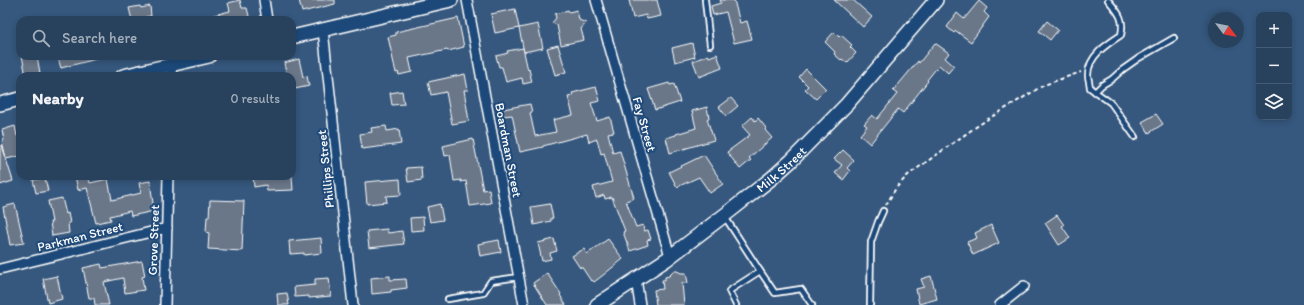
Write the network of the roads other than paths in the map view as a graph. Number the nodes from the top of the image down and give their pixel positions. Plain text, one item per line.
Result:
1 (264, 0) edge
2 (451, 0) edge
3 (468, 0) edge
4 (596, 0) edge
5 (705, 0) edge
6 (936, 0) edge
7 (1108, 0) edge
8 (266, 16) edge
9 (324, 30) junction
10 (296, 36) edge
11 (1174, 38) dead end
12 (710, 45) dead end
13 (198, 60) edge
14 (171, 70) edge
15 (155, 72) edge
16 (1095, 92) junction
17 (16, 100) edge
18 (0, 104) edge
19 (1135, 137) dead end
20 (168, 180) edge
21 (884, 212) road end
22 (724, 215) junction
23 (167, 228) junction
24 (670, 256) junction
25 (0, 269) edge
26 (760, 271) junction
27 (519, 277) junction
28 (636, 279) junction
29 (1024, 286) dead end
30 (448, 299) dead end
31 (165, 305) edge
32 (353, 305) edge
33 (524, 305) edge
34 (597, 305) edge
35 (640, 305) edge
36 (736, 305) edge
37 (812, 305) edge
38 (870, 305) edge
39 (1000, 305) edge

1 - 8 street
2 - 9 main road
3 - 27 street, Boardman Street
4 - 24 street, Fay Street
5 - 12 lane
6 - 22 main road, Milk Street
7 - 16 lane
9 - 10 main road
9 - 32 street, Phillips Street
11 - 16 lane
13 - 14 main road
14 - 15 main road
16 - 19 lane
17 - 18 main road
20 - 23 street, Grove Street
21 - 38 lane
22 - 24 main road, Milk Street
22 - 26 lane
23 - 25 street, Parkman Street
23 - 31 street, Grove Street
24 - 28 main road, Milk Street
26 - 36 lane
26 - 37 lane
27 - 30 lane
27 - 33 street, Boardman Street
28 - 34 main road, Milk Street
28 - 35 street
29 - 39 street

